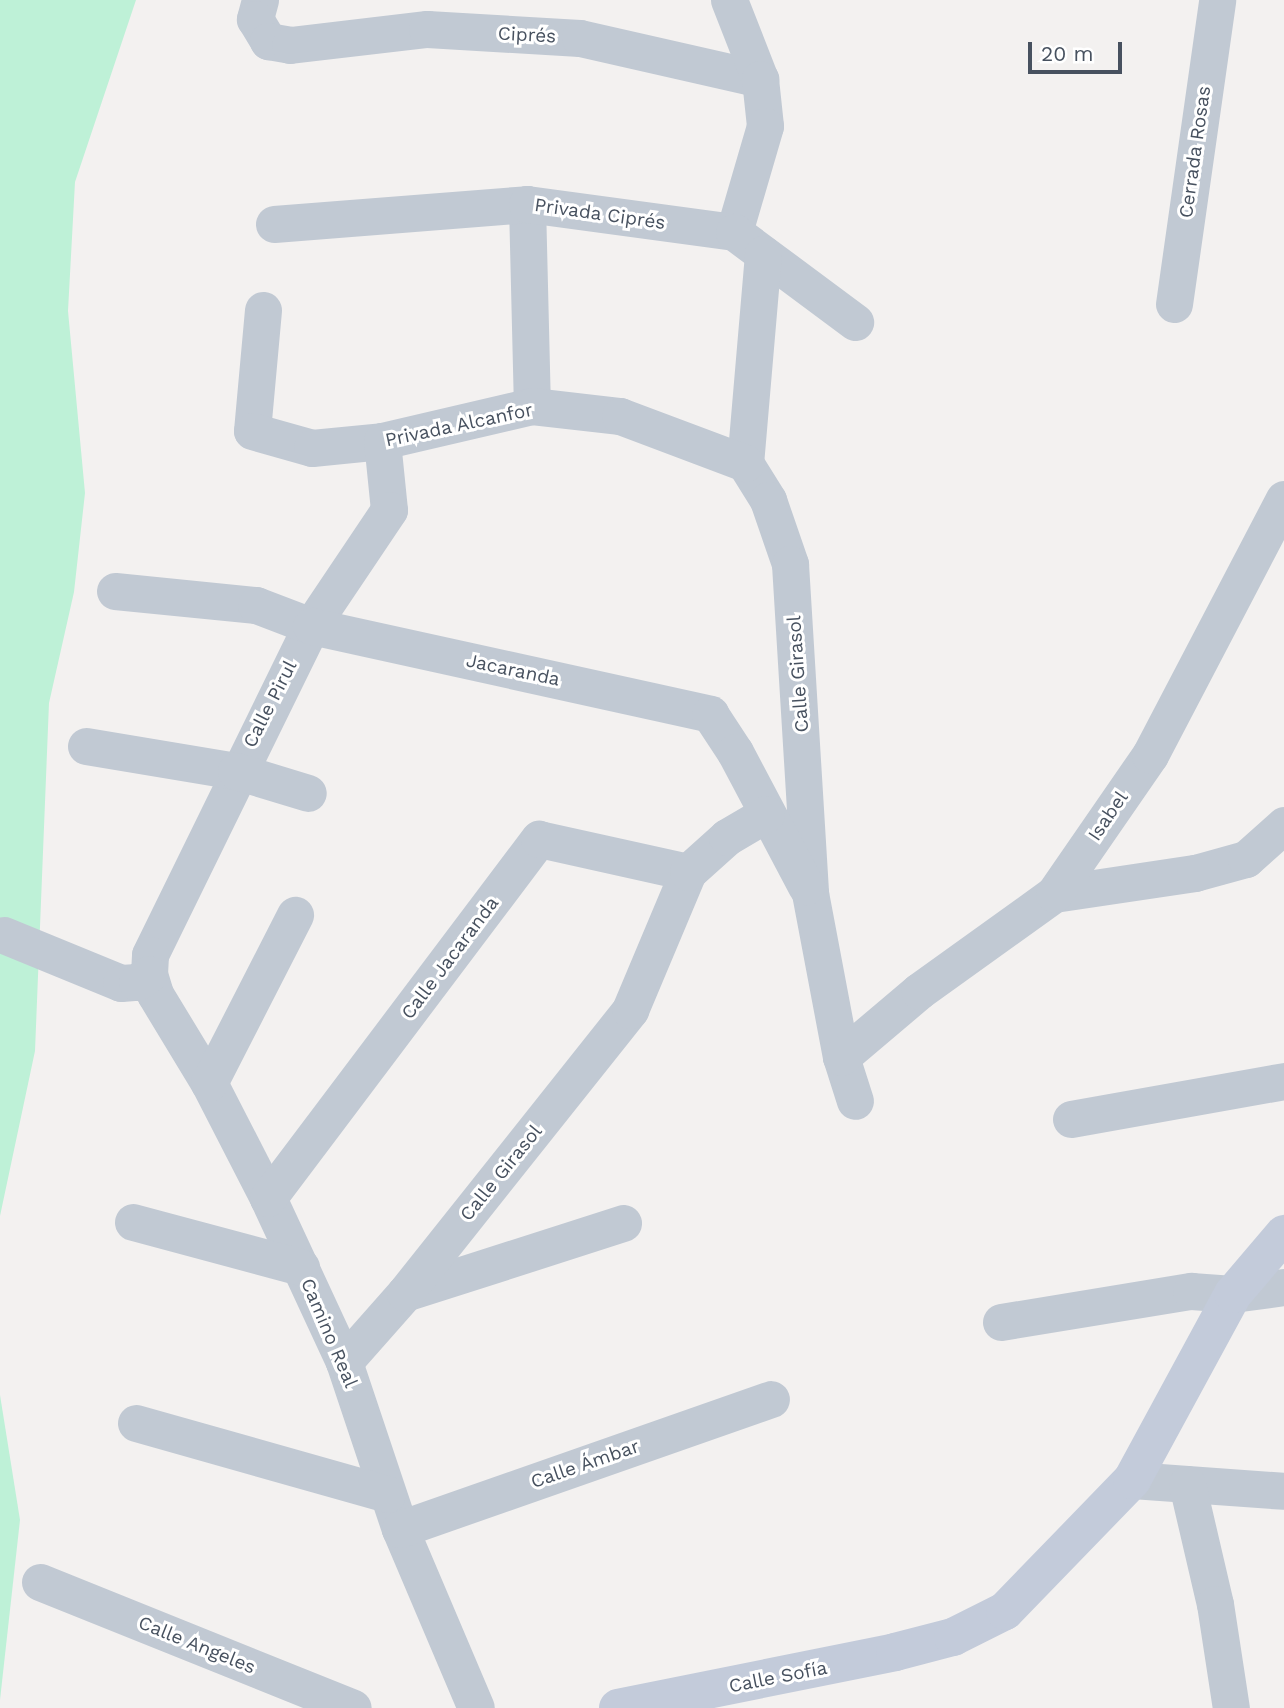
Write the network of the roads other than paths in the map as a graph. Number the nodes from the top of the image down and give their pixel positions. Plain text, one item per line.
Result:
1 (260, 0) edge
2 (729, 0) edge
3 (1217, 0) edge
4 (760, 79) junction
5 (527, 204) junction
6 (274, 224) dead end
7 (749, 243) junction
8 (1174, 304) dead end
9 (263, 310) dead end
10 (855, 322) dead end
11 (532, 406) junction
12 (382, 441) junction
13 (745, 463) junction
14 (1284, 499) edge
15 (115, 591) dead end
16 (311, 626) junction
17 (86, 746) dead end
18 (236, 771) junction
19 (309, 793) dead end
20 (766, 814) junction
21 (1284, 825) edge
22 (688, 872) junction
23 (810, 893) junction
24 (1054, 894) junction
25 (295, 915) dead end
26 (4, 934) dead end
27 (149, 974) junction
28 (841, 1057) junction
29 (1284, 1081) edge
30 (209, 1083) junction
31 (855, 1101) dead end
32 (1071, 1118) dead end
33 (268, 1198) junction
34 (133, 1222) dead end
35 (623, 1223) dead end
36 (1284, 1234) edge
37 (301, 1267) junction
38 (1284, 1287) edge
39 (405, 1293) junction
40 (1233, 1294) junction
41 (1001, 1322) dead end
42 (344, 1362) junction
43 (771, 1399) dead end
44 (136, 1423) dead end
45 (1132, 1479) junction
46 (1187, 1484) junction
47 (1284, 1491) edge
48 (387, 1494) junction
49 (400, 1529) junction
50 (40, 1582) dead end
51 (353, 1708) edge
52 (476, 1708) edge
53 (618, 1708) edge
54 (1231, 1708) edge

1 - 4 street, Ciprés
2 - 4 street
3 - 8 street, Cerrada Rosas
4 - 7 street
5 - 6 street, Privada Ciprés
5 - 7 street, Privada Ciprés
5 - 11 street
7 - 10 street, Privada Ciprés
7 - 13 street
9 - 12 street, Privada Alcanfor
11 - 12 street, Privada Alcanfor
11 - 13 street, Privada Alcanfor
12 - 16 street, Calle Pirul
13 - 23 street, Calle Girasol
14 - 24 street, Isabel
15 - 16 street, Jacaranda
16 - 18 street, Calle Pirul
16 - 20 street, Jacaranda
17 - 18 street
18 - 19 street
18 - 27 street, Calle Pirul
20 - 22 street, Calle Girasol
20 - 23 street, Jacaranda
21 - 24 street
22 - 33 street, Calle Jacaranda
22 - 39 street, Calle Girasol
23 - 28 street, Calle Girasol
24 - 28 street, Isabel
25 - 30 street
26 - 27 street
27 - 30 street, Camino Real
28 - 31 street, Calle Girasol
29 - 32 street
30 - 33 street, Camino Real
33 - 37 street, Camino Real
34 - 37 street
35 - 39 street
36 - 40 street
37 - 42 street, Camino Real
38 - 40 street
39 - 42 street, Calle Girasol
40 - 41 street
40 - 45 street
42 - 48 street, Camino Real
43 - 49 street, Calle Ámbar
44 - 48 street
45 - 46 street
45 - 53 street, Calle Sofía
46 - 47 street
46 - 54 street
48 - 49 street, Camino Real
49 - 52 street, Camino Real
50 - 51 street, Calle Angeles

